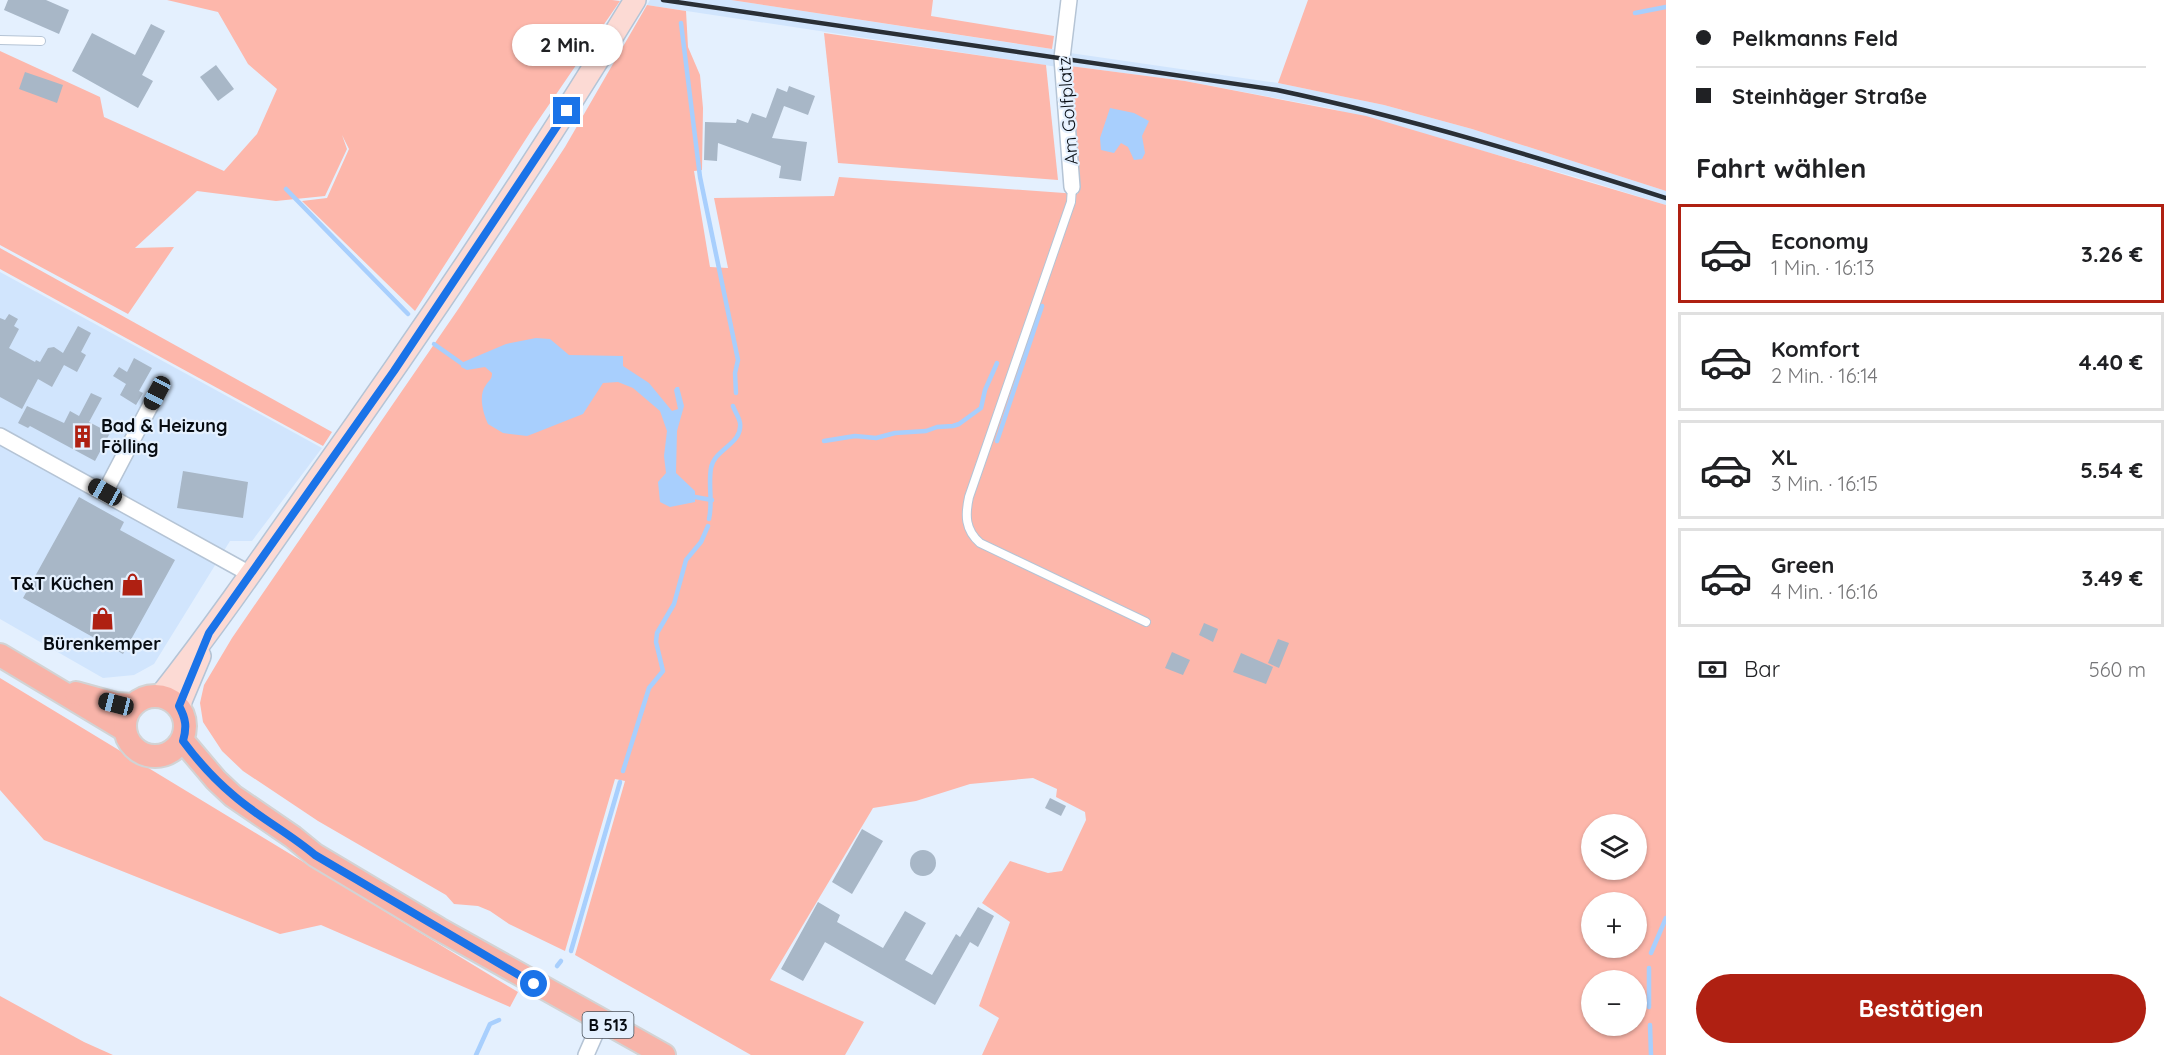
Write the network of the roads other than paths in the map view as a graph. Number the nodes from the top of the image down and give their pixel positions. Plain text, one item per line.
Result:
1 (635, 0) edge
2 (1069, 0) edge
3 (0, 40) edge
4 (41, 41) dead end
5 (1072, 187) joint
6 (157, 393) dead end
7 (0, 436) edge
8 (105, 492) junction
9 (250, 574) junction
10 (1146, 622) dead end
11 (0, 655) edge
12 (52, 686) junction
13 (170, 701) junction
14 (134, 705) junction
15 (124, 730) junction
16 (174, 748) junction
17 (601, 1021) junction
18 (586, 1055) edge
19 (664, 1055) edge

1 - 9 main road
2 - 5 street, Am Golfplatz
3 - 4 lane
5 - 10 lane
6 - 8 street
7 - 8 street
8 - 9 street
9 - 13 main road
11 - 12 main road
12 - 14 main road
12 - 15 main road
13 - 14 main road
13 - 16 main road
14 - 15 main road
15 - 16 main road
16 - 17 main road, B 513
17 - 18 street
17 - 19 main road, B 513

